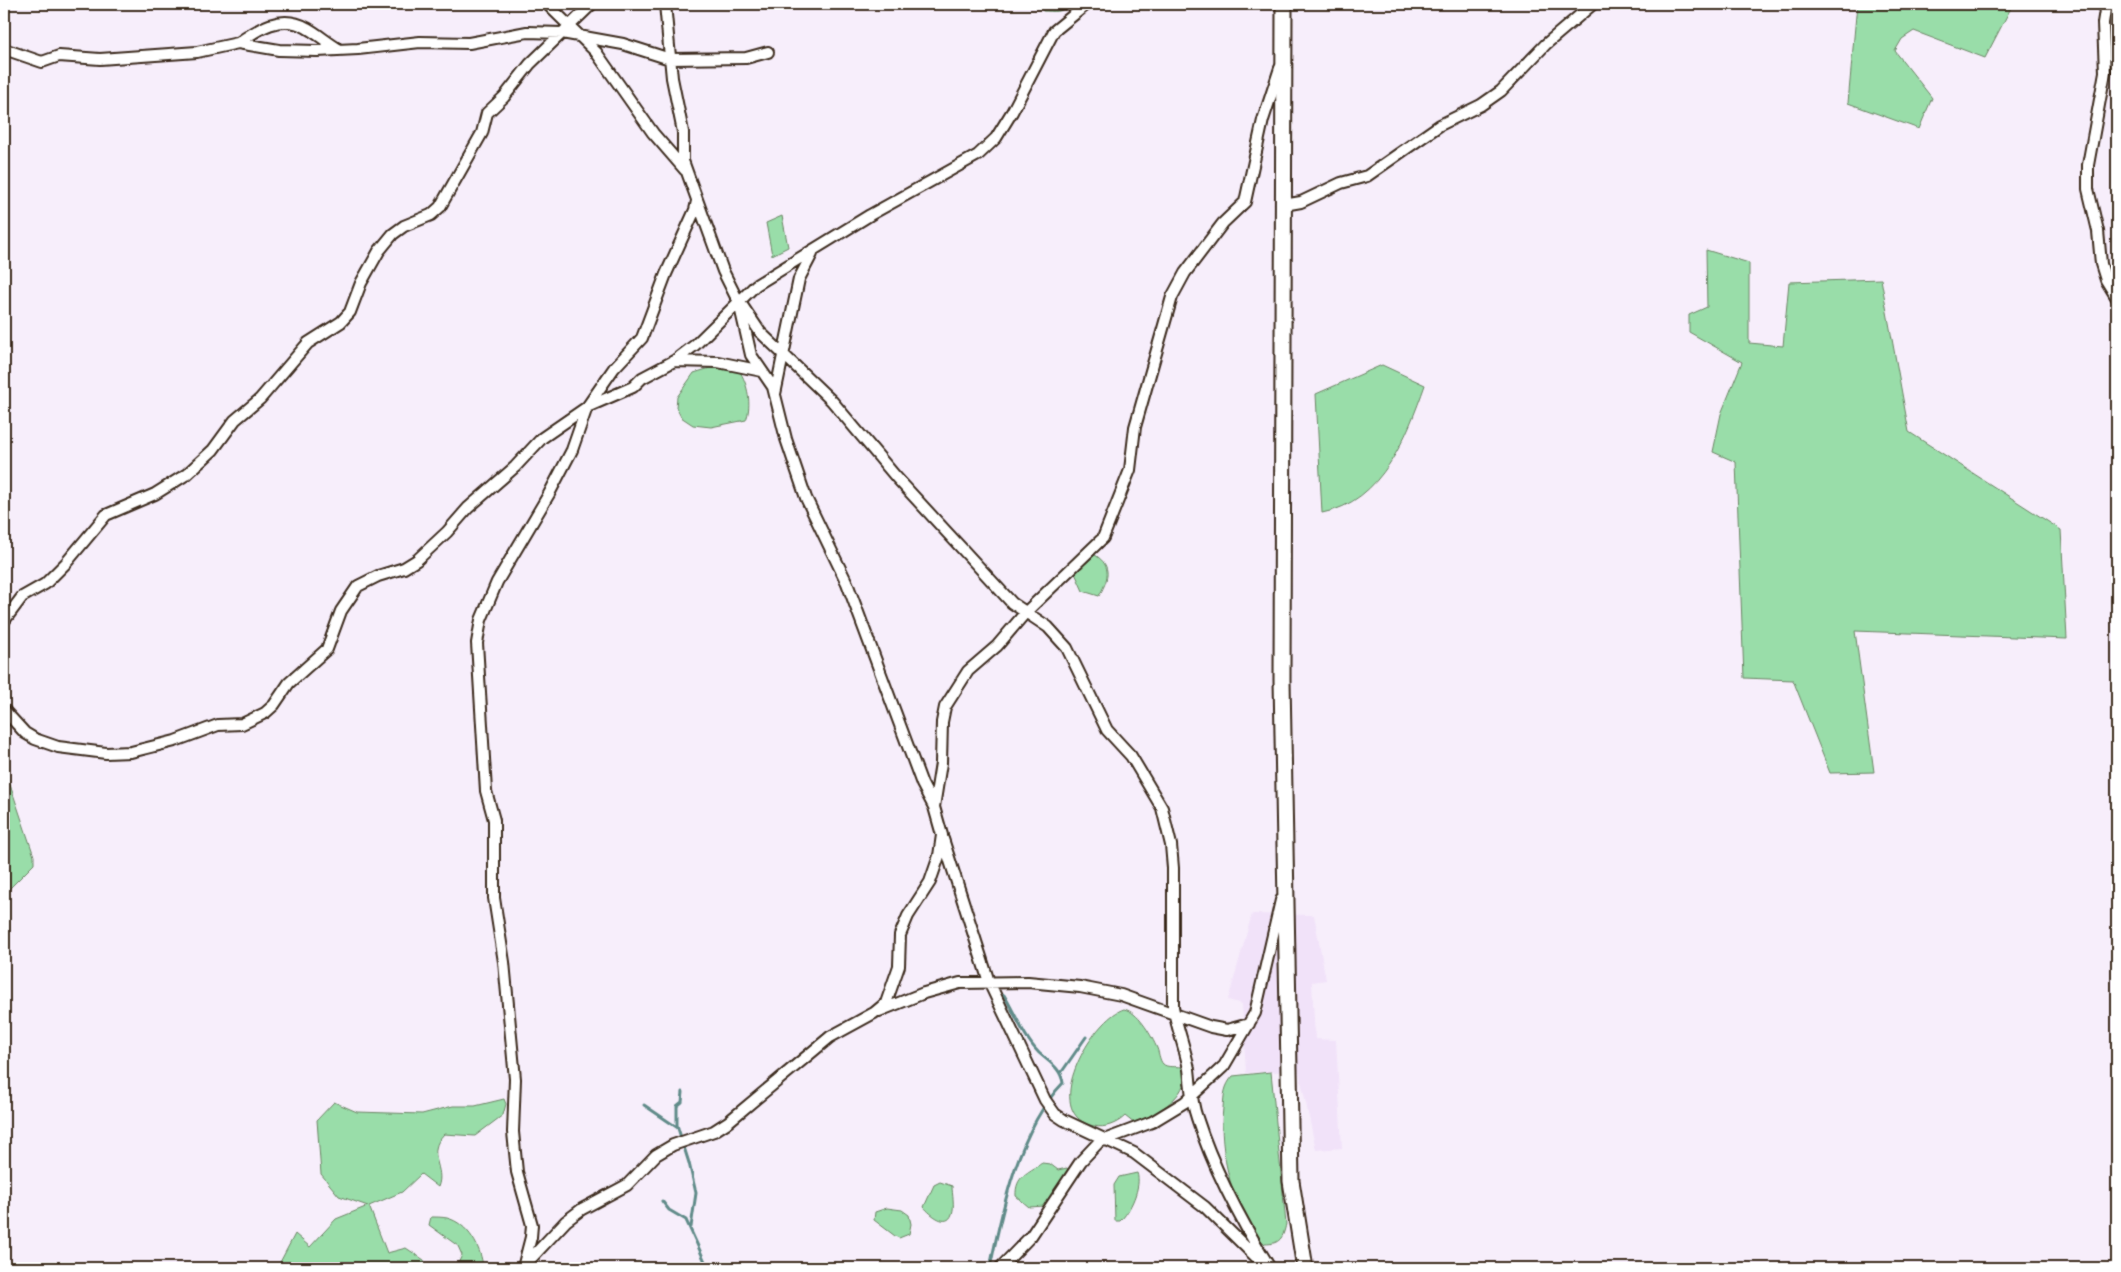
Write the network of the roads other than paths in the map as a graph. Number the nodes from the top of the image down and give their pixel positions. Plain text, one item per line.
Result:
1 (548, 4) edge
2 (592, 4) edge
3 (665, 4) edge
4 (1087, 4) edge
5 (1284, 4) edge
6 (1592, 4) edge
7 (2106, 4) edge
8 (566, 30) junction
9 (582, 38) junction
10 (238, 43) junction
11 (4, 48) edge
12 (341, 50) junction
13 (768, 52) dead end
14 (1284, 54) junction
15 (670, 60) junction
16 (687, 172) junction
17 (697, 200) junction
18 (1284, 205) junction
19 (815, 250) junction
20 (2117, 298) edge
21 (739, 301) junction
22 (782, 352) junction
23 (674, 361) junction
24 (762, 371) junction
25 (775, 395) junction
26 (587, 407) junction
27 (1026, 612) junction
28 (4, 621) edge
29 (4, 710) edge
30 (934, 808) junction
31 (942, 835) junction
32 (1286, 879) junction
33 (989, 982) junction
34 (874, 1013) junction
35 (1174, 1014) junction
36 (1249, 1024) junction
37 (1191, 1096) junction
38 (1105, 1139) junction
39 (523, 1268) edge
40 (1000, 1268) edge
41 (1268, 1268) edge
42 (1305, 1268) edge

1 - 8 street
2 - 8 street
3 - 15 street
4 - 19 street
5 - 14 street
6 - 18 street
7 - 20 street
8 - 9 street
8 - 12 street
8 - 28 street
9 - 15 street
9 - 16 street
10 - 11 street
10 - 12 street
10 - 12 street
13 - 15 street
14 - 18 street
14 - 27 street
15 - 16 street
16 - 17 street
17 - 21 street
17 - 26 street
18 - 32 street
19 - 21 street
19 - 22 street
21 - 22 street
21 - 23 street
21 - 24 street
22 - 25 street
22 - 27 street
23 - 24 street
23 - 26 street
24 - 25 street
25 - 30 street
26 - 29 street
26 - 39 street
27 - 30 street
27 - 35 street
30 - 31 street
31 - 33 street
31 - 34 street
32 - 36 street
32 - 42 street
33 - 34 street
33 - 35 street
33 - 38 street
34 - 39 street
35 - 36 street
35 - 37 street
36 - 37 street
37 - 38 street
37 - 41 street
38 - 40 street
38 - 41 street

